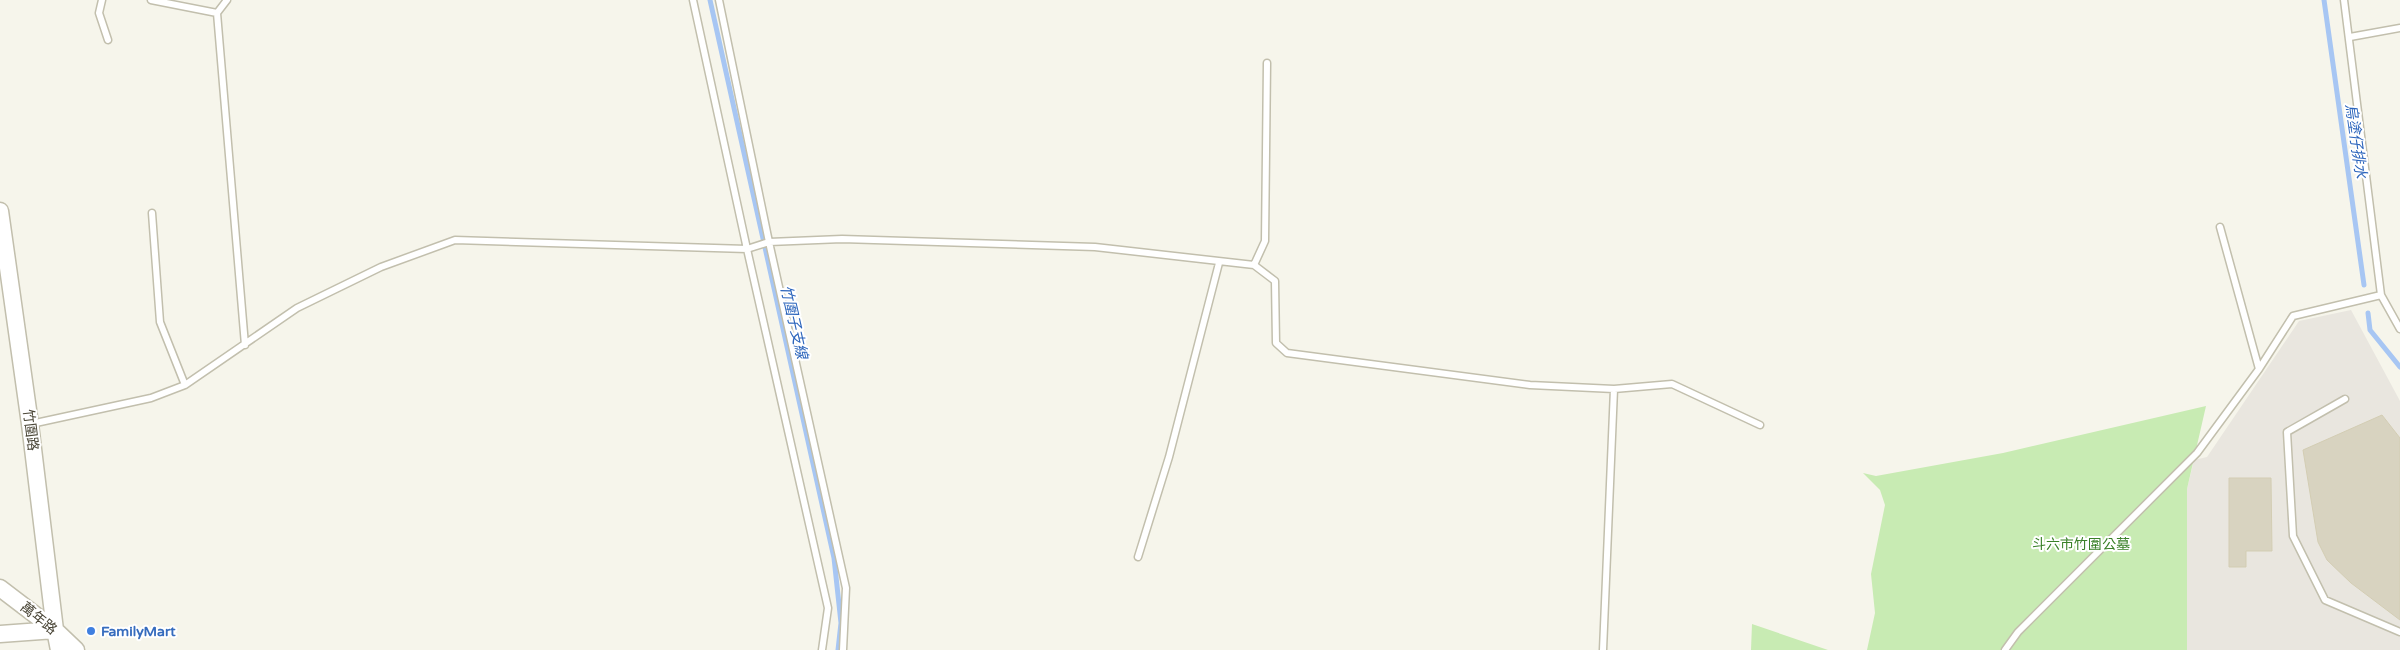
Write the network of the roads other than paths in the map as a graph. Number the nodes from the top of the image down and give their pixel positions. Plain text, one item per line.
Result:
1 (102, 0) edge
2 (151, 0) edge
3 (227, 0) edge
4 (693, 0) edge
5 (718, 0) edge
6 (2344, 0) edge
7 (217, 13) junction
8 (2400, 28) edge
9 (2350, 37) junction
10 (108, 40) dead end
11 (1267, 63) dead end
12 (0, 211) edge
13 (152, 213) dead end
14 (2220, 227) dead end
15 (769, 242) junction
16 (747, 249) junction
17 (1219, 263) junction
18 (1254, 265) junction
19 (2381, 295) junction
20 (2400, 329) edge
21 (245, 345) junction
22 (2259, 370) junction
23 (185, 386) junction
24 (1614, 389) junction
25 (2345, 399) dead end
26 (30, 424) junction
27 (1760, 425) dead end
28 (1138, 558) dead end
29 (0, 588) edge
30 (55, 630) junction
31 (2400, 632) edge
32 (0, 634) edge
33 (59, 650) edge
34 (76, 650) edge
35 (822, 650) edge
36 (842, 650) edge
37 (1603, 650) edge
38 (2005, 650) edge

1 - 10 lane
2 - 7 lane
3 - 7 lane
4 - 16 lane
5 - 15 lane
6 - 9 lane
7 - 21 lane
8 - 9 lane
9 - 19 lane
11 - 18 lane
12 - 26 street, 竹圍路
13 - 23 lane
14 - 22 lane
15 - 16 lane
15 - 17 lane
15 - 36 lane
16 - 21 lane
16 - 35 lane
17 - 18 lane
17 - 28 lane
18 - 24 lane
19 - 20 lane
19 - 22 lane
21 - 23 lane
22 - 38 lane
23 - 26 lane
24 - 27 lane
24 - 37 lane
25 - 31 lane
26 - 30 street, 竹圍路
29 - 30 street, 萬年路
30 - 32 street
30 - 33 street, 竹圍路
30 - 34 street, 萬年路

